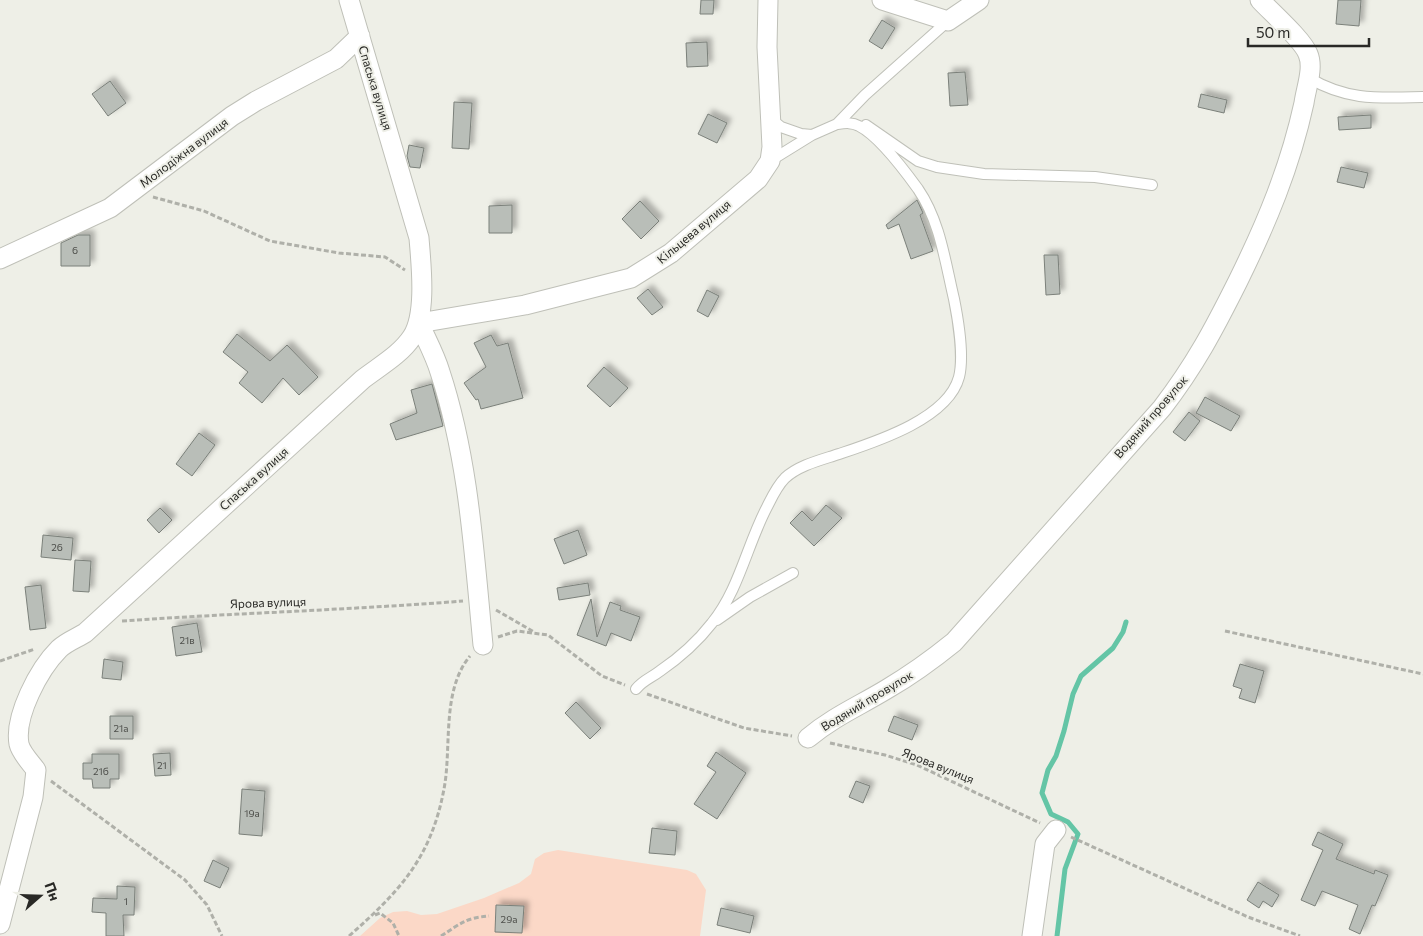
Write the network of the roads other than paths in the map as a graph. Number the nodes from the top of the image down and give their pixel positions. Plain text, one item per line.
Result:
1 (349, 0) edge
2 (768, 0) edge
3 (882, 0) edge
4 (979, 0) edge
5 (1260, 0) edge
6 (948, 21) junction
7 (360, 36) junction
8 (1309, 78) junction
9 (1423, 97) edge
10 (771, 119) junction
11 (848, 123) junction
12 (837, 124) junction
13 (812, 135) junction
14 (770, 161) junction
15 (1152, 185) dead end
16 (0, 259) edge
17 (419, 323) junction
18 (794, 573) dead end
19 (712, 623) junction
20 (483, 645) road end
21 (636, 690) road end
22 (808, 738) road end
23 (1061, 833) road end
24 (0, 924) edge
25 (1032, 936) edge

1 - 7 street, Спаська вулиця
2 - 10 street
3 - 6 street
4 - 6 street
5 - 8 street, Водяний провулок
6 - 12 lane
7 - 16 street, Молодіжна вулиця
7 - 17 street, Спаська вулиця
8 - 9 lane
8 - 22 street, Водяний провулок
10 - 13 lane
10 - 14 street
11 - 12 lane
11 - 15 lane
11 - 19 lane
12 - 13 lane
13 - 14 lane
14 - 17 street, Кільцева вулиця
17 - 20 street, Спаська вулиця
17 - 24 street, Спаська вулиця
18 - 19 lane
19 - 21 lane
23 - 25 street

